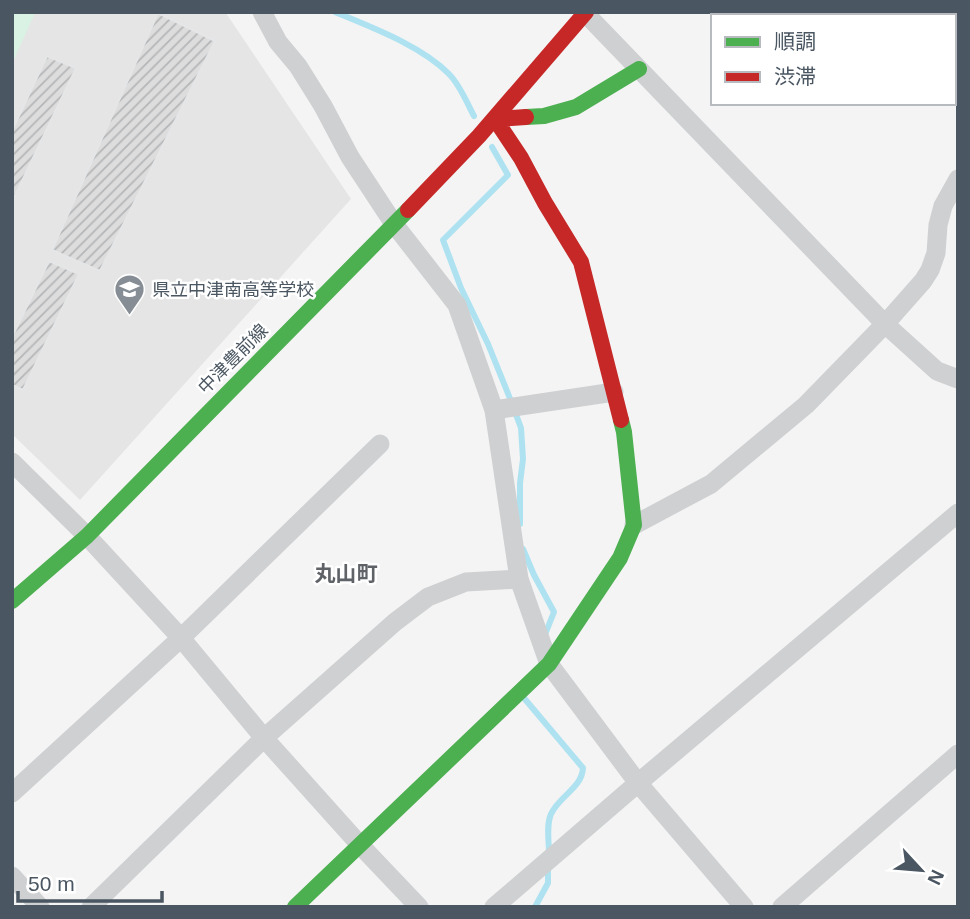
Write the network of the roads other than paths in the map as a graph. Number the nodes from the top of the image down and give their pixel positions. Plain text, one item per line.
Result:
1 (262, 12) edge
2 (586, 13) edge
3 (639, 69) junction
4 (495, 119) junction
5 (958, 179) edge
6 (394, 224) junction
7 (885, 324) junction
8 (958, 379) edge
9 (614, 392) junction
10 (494, 410) junction
11 (380, 444) dead end
12 (12, 462) edge
13 (958, 513) edge
14 (634, 525) junction
15 (86, 536) junction
16 (519, 579) junction
17 (12, 601) edge
18 (181, 638) junction
19 (549, 664) junction
20 (264, 738) junction
21 (958, 754) edge
22 (638, 783) junction
23 (12, 793) edge
24 (360, 845) junction
25 (12, 876) edge
26 (40, 907) edge
27 (91, 907) edge
28 (295, 907) edge
29 (419, 907) edge
30 (494, 907) edge
31 (744, 907) edge
32 (782, 907) edge

1 - 6 street
2 - 3 street
2 - 4 street, 中津豊前線
3 - 4 street
3 - 7 street
4 - 6 street, 中津豊前線
4 - 9 street
5 - 7 street
6 - 10 street
6 - 15 street, 中津豊前線
7 - 8 street
7 - 14 street
9 - 10 street
9 - 14 street
10 - 16 street
11 - 18 street
12 - 15 street
13 - 22 street
14 - 19 street
15 - 17 street, 中津豊前線
15 - 18 street
16 - 19 street
16 - 20 street
18 - 20 street
18 - 23 street
19 - 22 street
19 - 24 street
20 - 24 street
20 - 27 street
21 - 32 street
22 - 30 street
22 - 31 street
24 - 28 street
24 - 29 street
25 - 26 street

